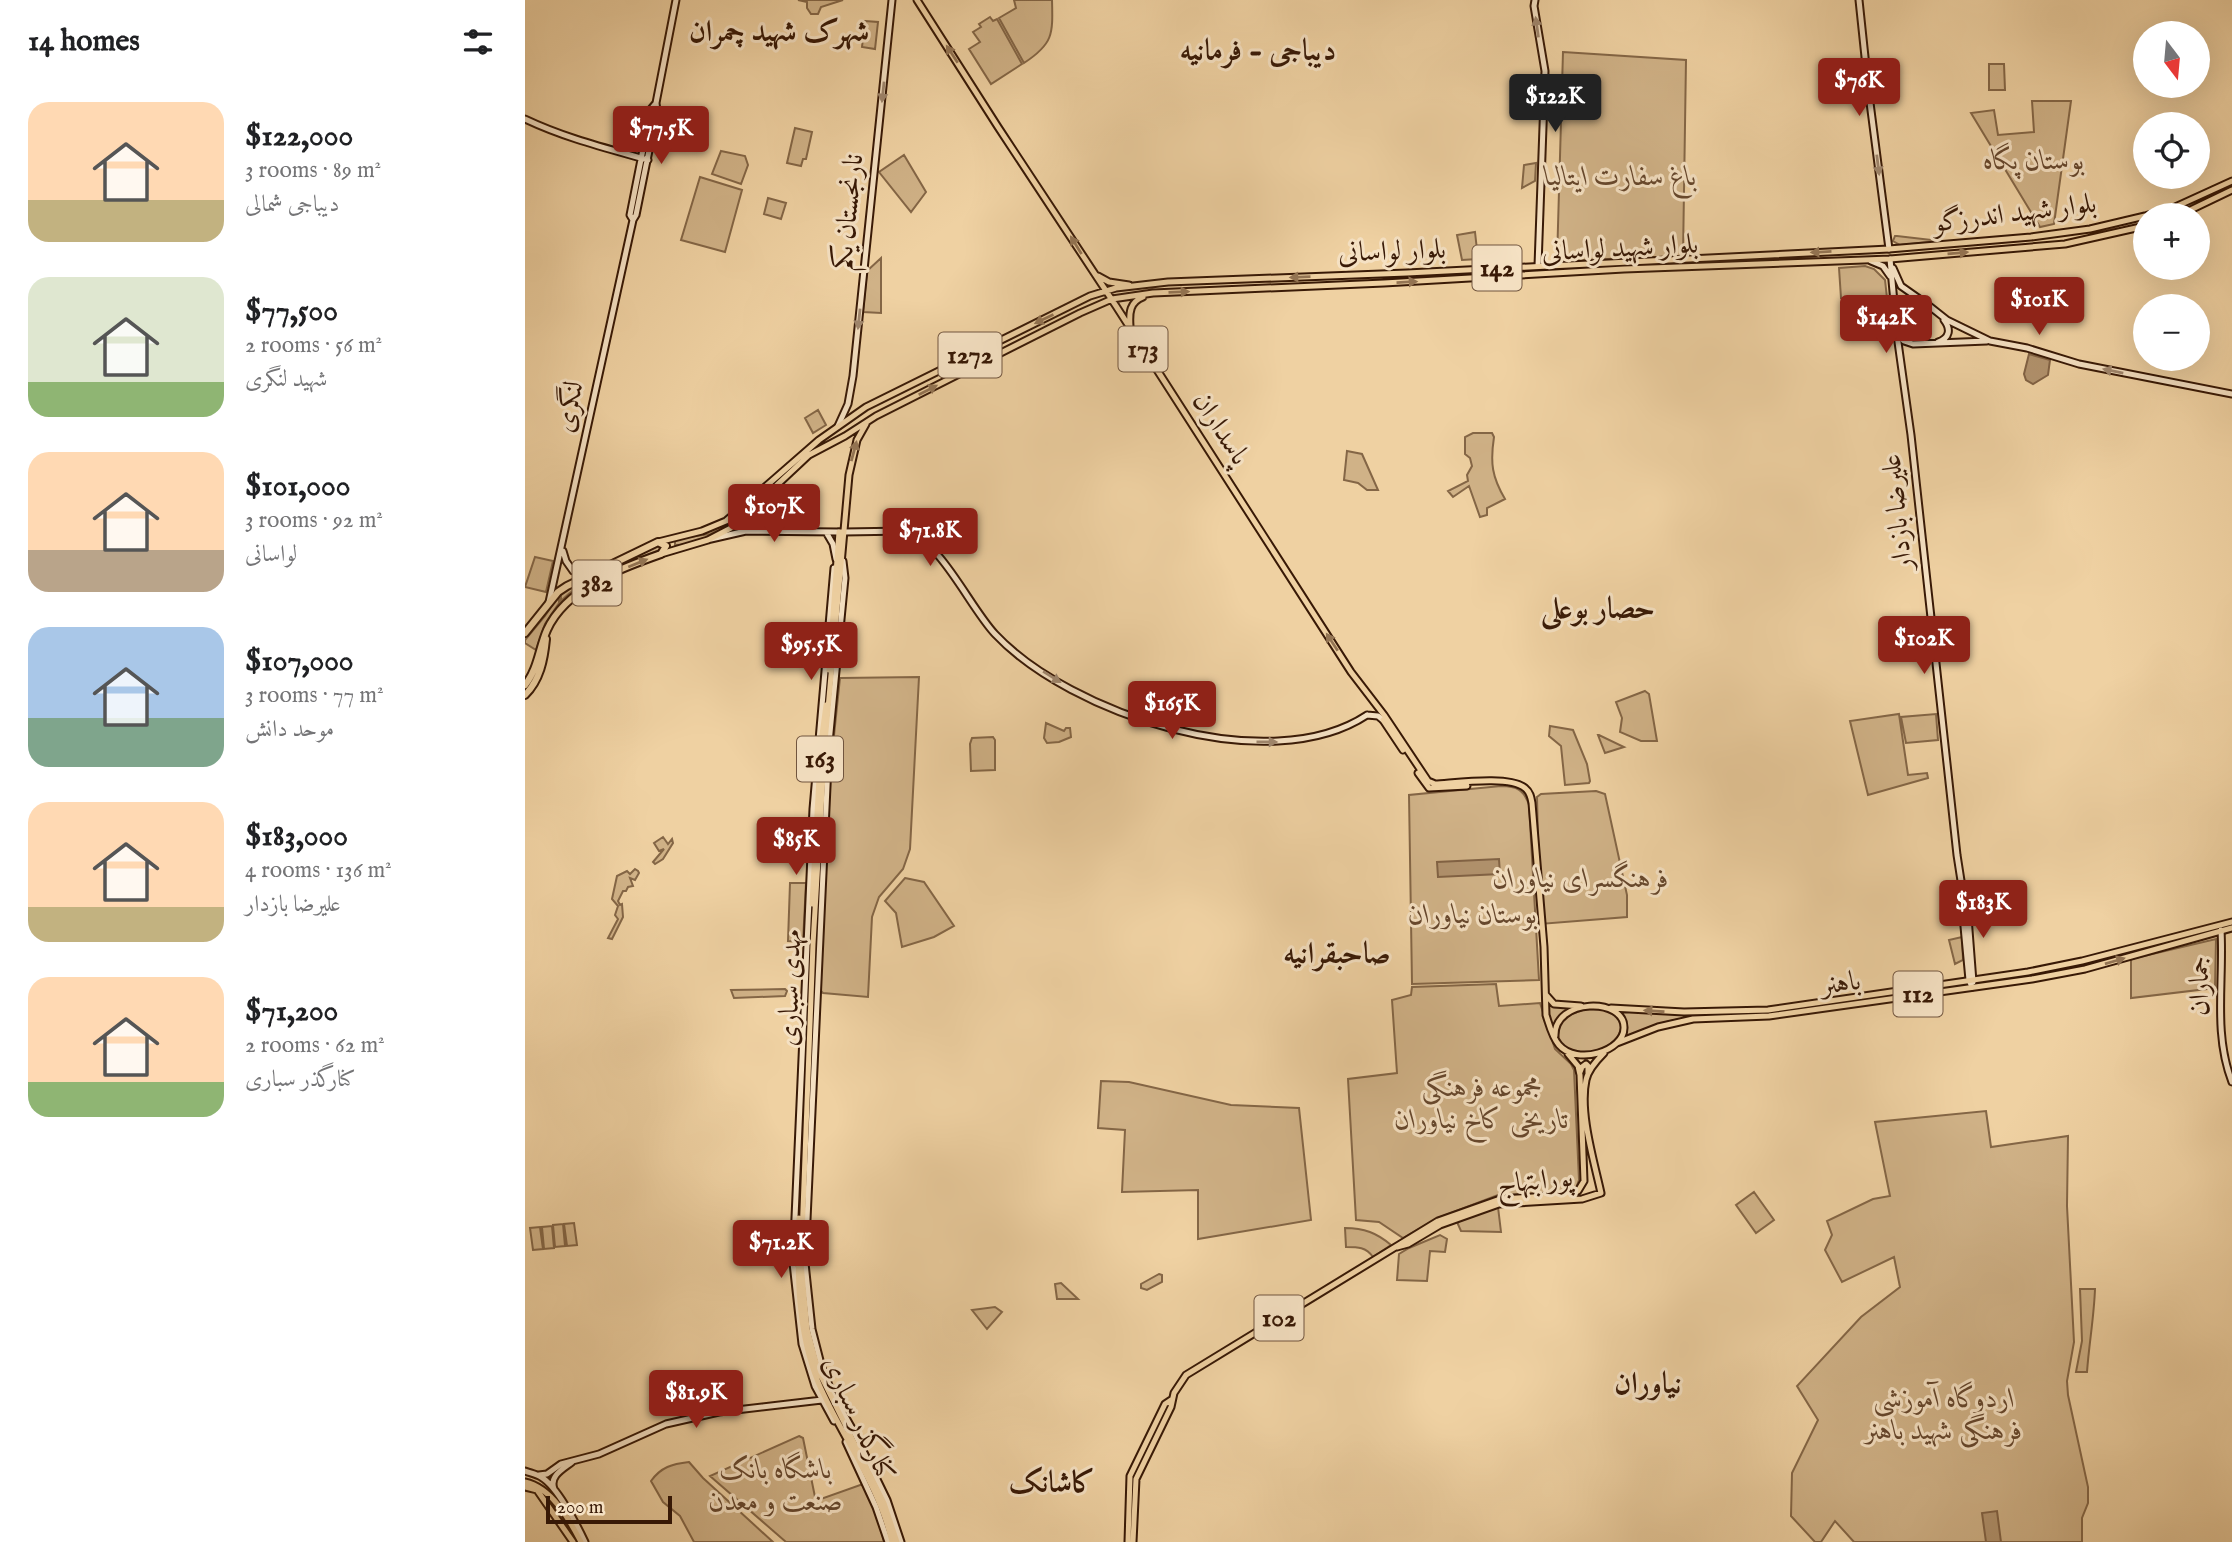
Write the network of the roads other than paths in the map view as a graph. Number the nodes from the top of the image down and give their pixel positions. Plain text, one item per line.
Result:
1 (676, 0) edge
2 (892, 0) edge
3 (917, 0) edge
4 (1535, 0) edge
5 (1859, 0) edge
6 (656, 103) junction
7 (525, 119) edge
8 (624, 153) junction
9 (641, 158) junction
10 (648, 160) junction
11 (639, 168) junction
12 (2232, 181) edge
13 (2232, 190) edge
14 (2184, 203) edge
15 (2205, 203) edge
16 (2133, 219) edge
17 (633, 220) junction
18 (2133, 229) edge
19 (1997, 240) junction
20 (1889, 248) junction
21 (1866, 250) junction
22 (1999, 250) junction
23 (1890, 259) junction
24 (1866, 260) junction
25 (1538, 266) junction
26 (1095, 274) junction
27 (1277, 278) junction
28 (1892, 279) junction
29 (1135, 286) junction
30 (1901, 286) junction
31 (1278, 287) junction
32 (1106, 290) junction
33 (1153, 293) junction
34 (1893, 293) junction
35 (1112, 299) junction
36 (1928, 305) junction
37 (1130, 329) junction
38 (1897, 332) junction
39 (1990, 341) junction
40 (1932, 343) junction
41 (1913, 344) junction
42 (987, 347) junction
43 (992, 357) junction
44 (1903, 369) junction
45 (2232, 394) edge
46 (868, 421) junction
47 (838, 427) junction
48 (826, 532) junction
49 (841, 532) junction
50 (674, 537) junction
51 (708, 540) junction
52 (658, 542) junction
53 (563, 546) junction
54 (680, 548) junction
55 (661, 554) junction
56 (839, 559) junction
57 (602, 568) junction
58 (549, 603) junction
59 (547, 631) junction
60 (525, 633) edge
61 (525, 685) edge
62 (525, 695) edge
63 (1371, 698) junction
64 (1367, 715) junction
65 (1532, 803) junction
66 (2232, 922) edge
67 (2220, 928) junction
68 (2232, 928) edge
69 (2082, 961) junction
70 (2085, 969) junction
71 (1972, 983) junction
72 (1546, 995) junction
73 (1585, 1006) junction
74 (1609, 1008) junction
75 (1555, 1036) junction
76 (1615, 1044) junction
77 (1564, 1049) junction
78 (1580, 1075) junction
79 (1587, 1076) junction
80 (2232, 1082) edge
81 (1452, 1219) junction
82 (799, 1263) junction
83 (806, 1329) junction
84 (822, 1400) junction
85 (1171, 1400) junction
86 (573, 1461) junction
87 (525, 1471) edge
88 (539, 1475) junction
89 (525, 1484) edge
90 (555, 1492) junction
91 (573, 1542) edge
92 (583, 1542) edge
93 (894, 1542) edge
94 (1128, 1542) edge
95 (1133, 1542) edge

1 - 6 main road
2 -> 47 main road, نارنجستان یکم
26 -> 3 main road, پاسداران / 173
25 -> 4 main road
5 -> 20 main road
6 - 9 main road
6 - 10 main road
7 - 8 main road
8 - 9 main road
8 - 11 main road
9 - 10 main road
9 - 11 main road
10 - 17 main road
11 - 17 main road
12 - 14 main road, بلوار شهید اندرزگو
13 - 15 main road
16 - 19 main road, بلوار شهید اندرزگو
17 - 53 main road, لنگری
18 - 22 main road, بلوار شهید اندرزگو
19 - 20 main road, بلوار شهید اندرزگو
19 - 22 main road
20 - 21 main road, بلوار لواسانی / 142
20 - 23 main road
21 - 24 main road
21 -> 25 main road, بلوار لواسانی / 142
23 -> 22 main road, بلوار شهید اندرزگو
23 - 24 main road, 142
23 - 28 main road, علیرضا بازدار
23 - 30 main road
24 - 28 main road
31 -> 24 main road, بلوار شهید لواسانی / 142
25 -> 27 main road, بلوار لواسانی / 142
26 - 29 main road
26 - 32 main road, پاسداران / 173
27 - 29 main road, بلوار لواسانی / 142
27 - 31 main road
28 - 34 main road, علیرضا بازدار
29 - 32 main road, بلوار لواسانی / 142
30 - 34 main road
30 - 36 main road
33 -> 31 main road, بلوار شهید لواسانی / 142
32 - 35 main road, پاسداران / 173
32 -> 42 main road, 1272
33 - 35 main road, بلوار شهید لواسانی / 142
33 - 37 main road
34 - 38 main road, علیرضا بازدار
35 - 37 main road, پاسداران / 173
35 - 43 main road, 1272
36 - 39 main road
36 - 40 main road
63 -> 37 main road, پاسداران / 173
38 - 41 main road
38 - 44 main road, علیرضا بازدار
39 - 40 main road
45 -> 39 main road
40 - 41 main road
41 - 44 main road, علیرضا بازدار
42 - 43 main road
42 - 47 main road, 1272
46 -> 43 main road, 1272
44 - 71 main road, علیرضا بازدار
49 -> 46 main road, مهدی سباری / 163
46 - 51 main road
47 - 50 main road, 382
48 - 49 main road, 382
48 - 51 main road, 382
48 - 56 main road
49 - 56 main road, مهدی سباری / 163
49 -> 64 main road, 382
50 - 52 main road, 382
50 - 54 main road
51 - 54 main road, 382
52 - 55 highway
52 - 57 highway, 382
53 - 57 main road
53 - 58 main road, لنگری
54 - 55 main road, 382
59 -> 55 highway, 382
56 - 82 main road, مهدی سباری / 163
56 - 82 main road
57 - 58 highway, 382
58 - 60 highway, 382
59 - 61 highway, 382
59 - 62 highway
63 - 64 main road
63 - 65 main road, پاسداران / 173
64 - 65 main road
65 - 72 main road
66 - 67 main road, باهنر / 112
67 - 68 main road, باهنر / 112
67 - 69 main road, باهنر / 112
70 -> 67 main road, باهنر / 112
67 - 80 main road, جماران
69 - 70 main road
69 - 71 main road, باهنر / 112
70 - 71 main road, باهنر / 112
71 -> 74 main road, باهنر / 112
71 - 76 main road, باهنر / 112
72 - 73 main road
72 - 75 main road
73 - 74 main road
73 - 75 main road
74 - 76 main road
75 - 77 main road
76 - 77 main road
76 - 79 main road, باهنر / 112
77 - 78 main road
78 - 79 main road
78 - 81 main road, پورابتهاج / 102
79 - 81 main road, پورابتهاج / 102
81 - 85 main road, پورابتهاج / 102
82 - 83 main road, مهدی سباری / 163
83 - 84 main road, کنارگذر سباری
83 - 93 main road, 163
84 - 86 main road
84 - 93 main road, کنارگذر سباری
85 - 94 main road, پورابتهاج / 102
85 - 95 main road, پورابتهاج / 102
86 - 88 main road
86 - 90 main road
87 - 88 main road
88 - 90 main road
89 - 91 main road
89 - 92 main road
90 - 92 main road

